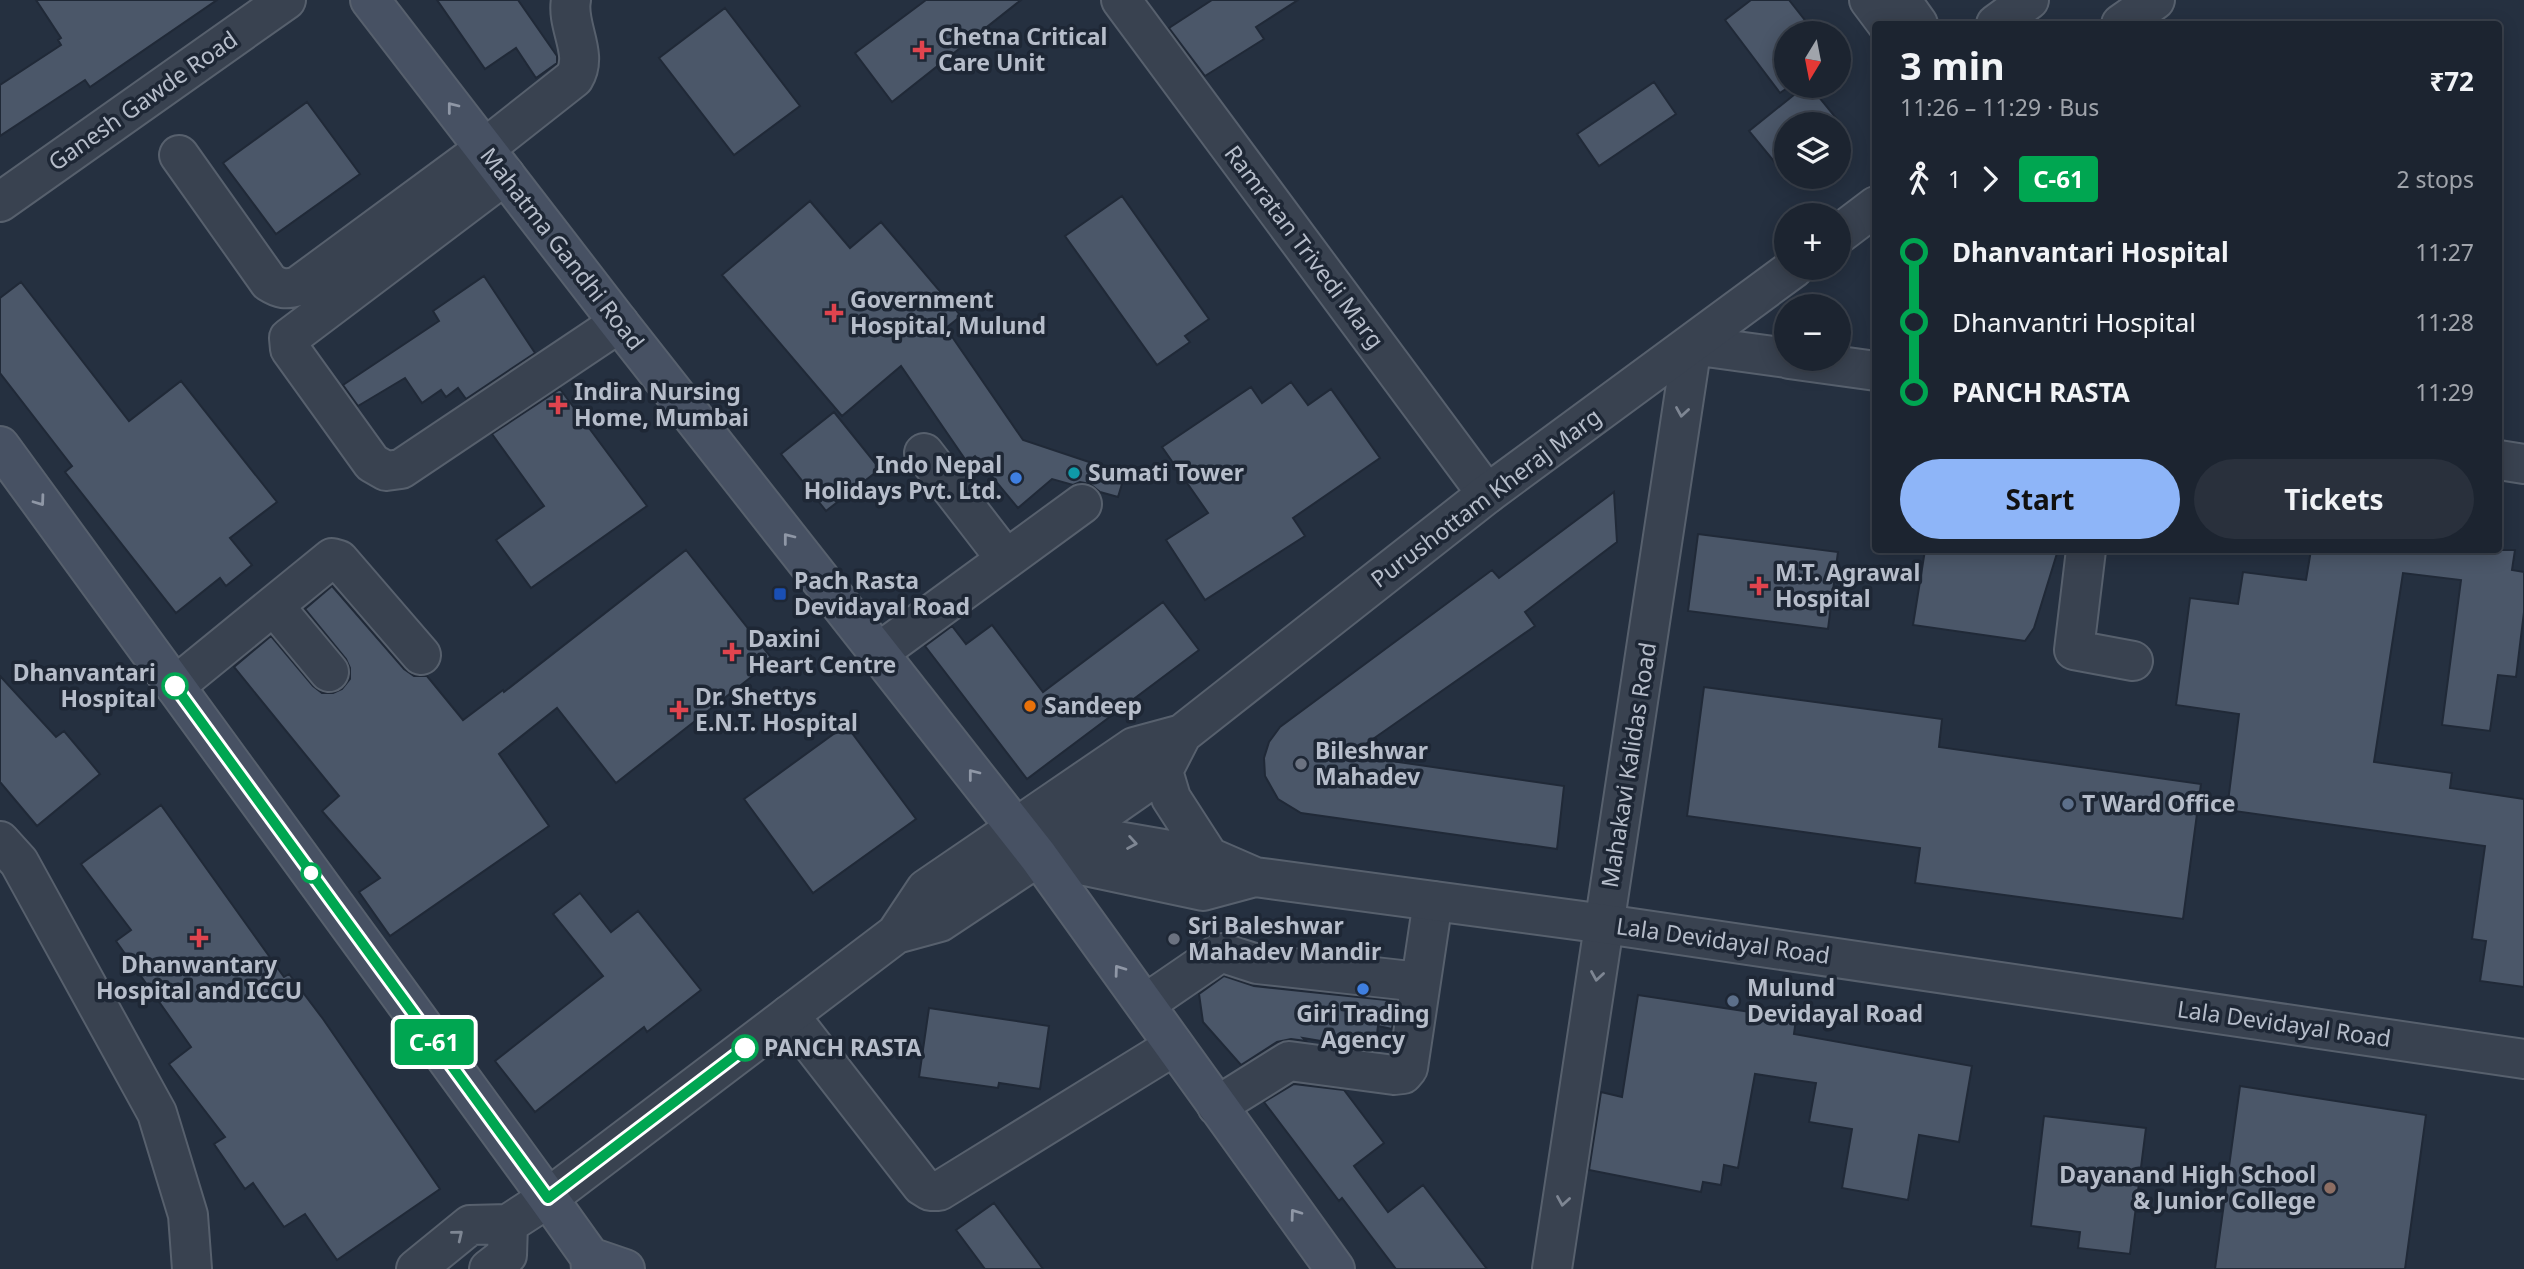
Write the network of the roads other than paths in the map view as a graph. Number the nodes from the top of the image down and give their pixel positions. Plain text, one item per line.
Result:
1 (286, 0) edge
2 (370, 0) edge
3 (571, 0) edge
4 (1121, 0) edge
5 (1869, 0) edge
6 (2029, 0) edge
7 (2155, 0) edge
8 (1902, 17) edge
9 (2000, 21) edge
10 (2125, 21) edge
11 (179, 155) dead end
12 (495, 162) junction
13 (0, 202) edge
14 (1872, 209) edge
15 (1851, 225) edge
16 (1778, 280) edge
17 (619, 323) junction
18 (1692, 345) junction
19 (1774, 357) edge
20 (1851, 368) edge
21 (1872, 370) edge
22 (0, 446) edge
23 (923, 453) dead end
24 (2502, 460) edge
25 (2524, 464) edge
26 (1488, 494) junction
27 (1082, 504) dead end
28 (2086, 553) edge
29 (1006, 559) junction
30 (274, 606) junction
31 (878, 653) junction
32 (421, 655) dead end
33 (2133, 661) dead end
34 (329, 672) dead end
35 (175, 686) junction
36 (1182, 734) junction
37 (1163, 771) junction
38 (1074, 833) junction
39 (0, 841) edge
40 (1027, 842) junction
41 (1209, 857) junction
42 (1255, 877) junction
43 (1433, 901) junction
44 (1605, 923) junction
45 (1420, 982) junction
46 (1145, 1004) junction
47 (789, 1015) junction
48 (1174, 1045) junction
49 (2524, 1059) edge
50 (1217, 1106) junction
51 (548, 1198) junction
52 (508, 1224) junction
53 (602, 1265) edge
54 (192, 1269) edge
55 (416, 1269) edge
56 (489, 1269) edge
57 (1335, 1269) edge
58 (1552, 1269) edge

1 - 13 street, Ganesh Gawde Road
12 -> 2 main road, Mahatma Gandhi Road
3 - 12 street
4 - 26 street, Ramratan Trivedi Marg
5 - 8 street
6 - 9 street
7 - 10 street
11 - 12 street
12 - 17 main road, Mahatma Gandhi Road
12 - 17 street
14 - 15 street
16 - 18 street, Purushottam Kheraj Marg
31 -> 17 main road, Mahatma Gandhi Road
18 - 19 street
18 - 26 street, Purushottam Kheraj Marg
18 -> 44 street, Mahakavi Kalidas Road
20 - 21 street
22 -> 35 main road
23 - 29 street
24 - 25 street
26 - 36 street, Purushottam Kheraj Marg
27 - 29 street
28 - 33 street
29 - 31 street
30 - 32 street
30 - 34 street
30 - 35 street
40 -> 31 main road, Mahatma Gandhi Road
35 - 51 main road
36 - 37 street
36 - 40 street
37 - 38 street
37 - 41 street
38 - 40 street
38 -> 41 street
39 - 54 street
40 - 42 street
46 -> 40 main road, Mahatma Gandhi Road
40 - 47 street
41 - 42 street
42 - 43 street, Lala Devidayal Road
43 - 44 street, Lala Devidayal Road
43 - 45 street
44 - 49 street, Lala Devidayal Road
44 -> 58 street, Mahakavi Kalidas Road
45 - 46 street
45 - 50 street
46 - 48 main road, Mahatma Gandhi Road
47 - 48 street
47 - 51 street
48 - 50 main road, Mahatma Gandhi Road
57 -> 50 main road, Mahatma Gandhi Road
51 - 52 street
51 - 53 main road
55 -> 52 street
52 - 56 street

